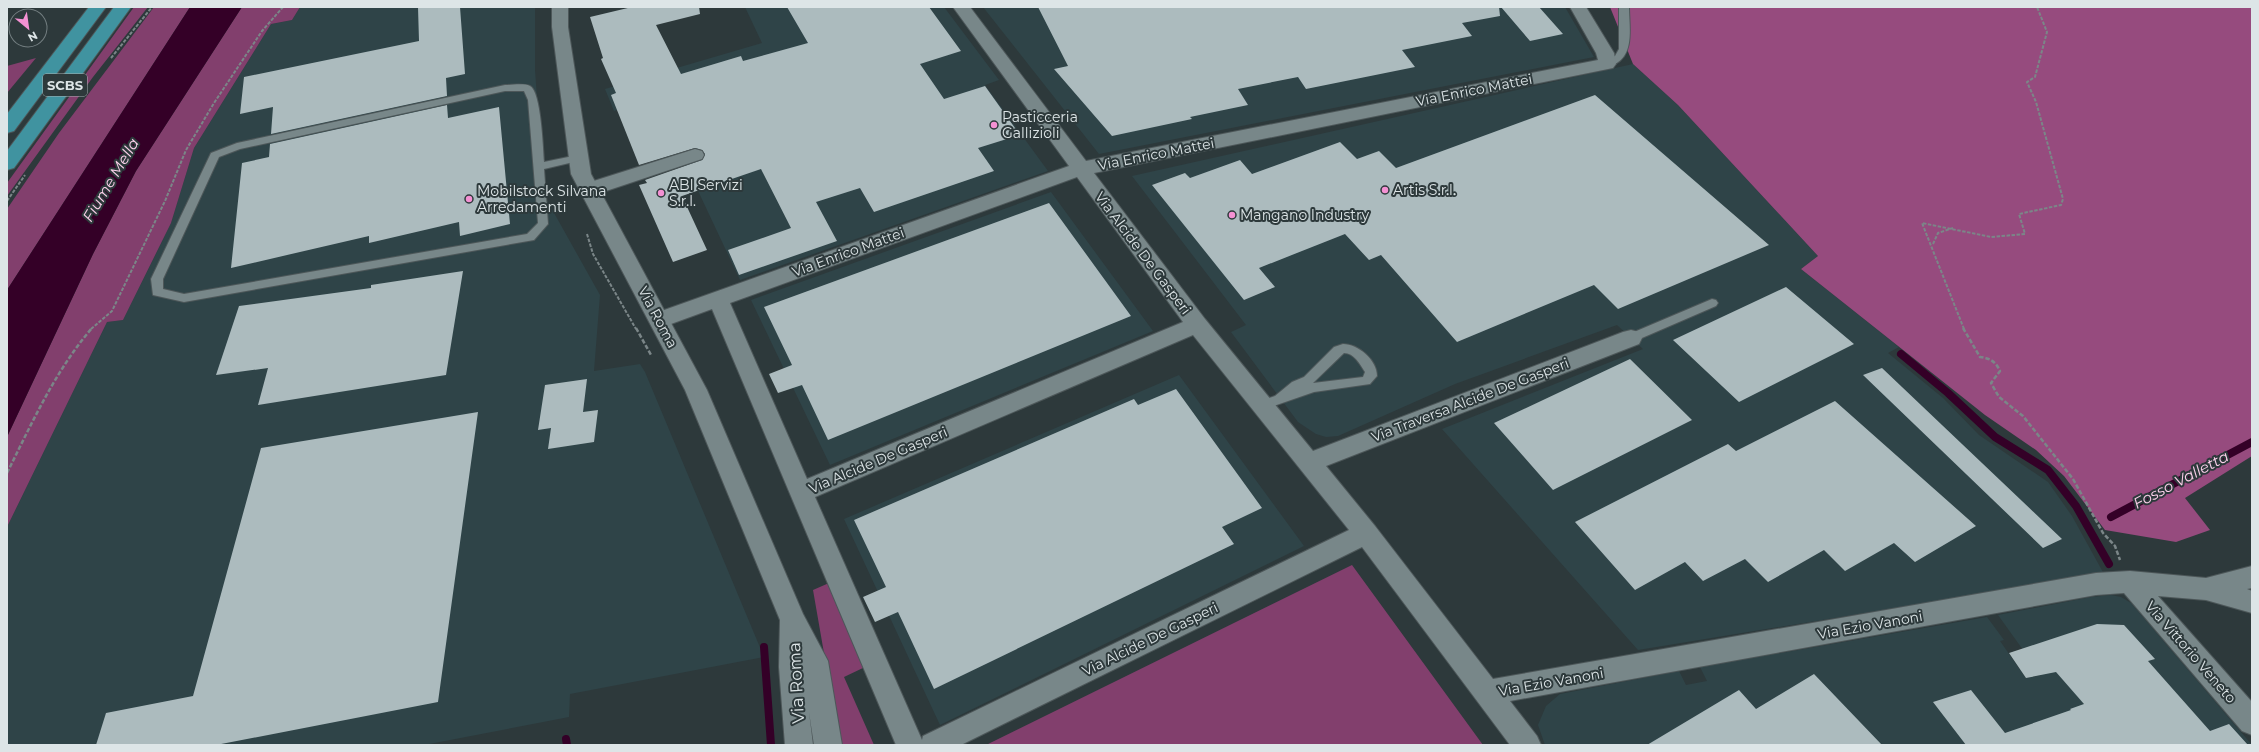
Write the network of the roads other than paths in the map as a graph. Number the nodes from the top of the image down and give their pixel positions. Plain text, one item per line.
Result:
1 (123, 7) edge
2 (560, 7) edge
3 (961, 7) edge
4 (1578, 7) edge
5 (1624, 7) edge
6 (96, 8) edge
7 (1607, 64) junction
8 (7, 127) edge
9 (695, 155) dead end
10 (578, 158) junction
11 (7, 164) edge
12 (539, 167) junction
13 (1080, 169) junction
14 (588, 190) junction
15 (718, 299) junction
16 (1712, 303) dead end
17 (660, 320) junction
18 (1197, 325) junction
19 (1631, 338) joint
20 (1271, 401) junction
21 (1309, 463) junction
22 (801, 492) junction
23 (1366, 533) junction
24 (2252, 577) edge
25 (2130, 582) junction
26 (2206, 589) junction
27 (2252, 602) edge
28 (793, 620) junction
29 (1488, 692) junction
30 (2252, 722) edge
31 (799, 745) edge
32 (828, 745) edge
33 (910, 745) edge
34 (933, 745) edge
35 (1527, 745) edge

1 - 11 highway, SCBS
2 - 10 street, Via Roma
3 - 13 street, Via Alcide De Gasperi
4 - 7 street
5 - 7 lane
6 - 8 highway, SCBS
7 - 13 street, Via Enrico Mattei
9 - 14 street
10 - 12 lane
10 - 14 street, Via Roma
12 - 12 lane
13 - 15 street, Via Enrico Mattei
13 - 18 street, Via Alcide De Gasperi
14 - 17 street, Via Roma
15 - 17 street, Via Enrico Mattei
15 - 22 street, Via Alcide De Gasperi
16 - 19 lane
17 - 28 street, Via Roma
18 - 20 street, Via Alcide De Gasperi
18 - 22 street, Via Alcide De Gasperi
19 - 21 street, Via Traversa Alcide De Gasperi
20 - 20 lane
20 - 21 street, Via Alcide De Gasperi
21 - 23 street, Via Alcide De Gasperi
22 - 33 street, Via Alcide De Gasperi
23 - 29 street, Via Alcide De Gasperi
23 - 34 street, Via Alcide De Gasperi
24 - 26 street, Via Ezio Vanoni
25 - 26 street, Via Ezio Vanoni
25 - 29 street, Via Ezio Vanoni
25 - 30 street, Via Vittorio Veneto
26 - 27 street
28 - 31 street, Via Roma
28 - 32 street, Via Roma
29 - 35 street, Via Alcide De Gasperi

